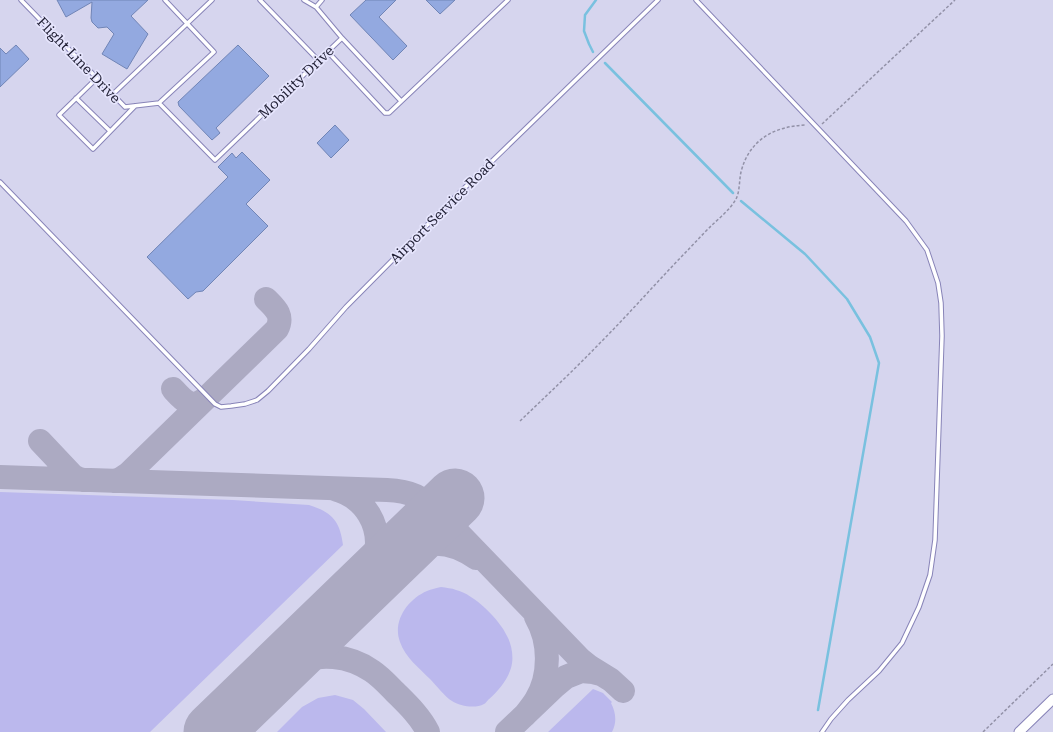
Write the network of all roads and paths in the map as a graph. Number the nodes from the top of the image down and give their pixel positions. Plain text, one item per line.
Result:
1 (22, 0) edge
2 (165, 0) edge
3 (212, 0) edge
4 (260, 0) edge
5 (304, 0) edge
6 (322, 0) edge
7 (508, 0) edge
8 (658, 0) edge
9 (696, 0) edge
10 (955, 0) edge
11 (316, 6) junction
12 (187, 22) junction
13 (342, 38) junction
14 (328, 52) junction
15 (319, 61) junction
16 (97, 78) junction
17 (113, 94) junction
18 (76, 98) junction
19 (401, 101) junction
20 (159, 103) junction
21 (136, 105) junction
22 (818, 128) junction
23 (110, 131) junction
24 (0, 182) edge
25 (520, 421) dead end
26 (1053, 664) edge
27 (1053, 699) edge
28 (822, 732) edge
29 (983, 732) edge
30 (1019, 732) edge

1 - 16 lane, Flight Line Drive
2 - 12 lane
3 - 12 lane
4 - 15 lane
5 - 11 lane
6 - 11 lane
7 - 19 lane
8 - 24 lane, Airport Service Road
9 - 22 lane
10 - 22 path
11 - 13 lane, Mobility Drive
12 - 17 lane
12 - 20 lane
13 - 14 lane, Mobility Drive
13 - 19 lane
14 - 15 lane, Mobility Drive
14 - 19 lane
15 - 20 lane, Mobility Drive
16 - 17 lane, Flight Line Drive
16 - 18 lane
17 - 21 lane, Flight Line Drive
18 - 23 lane
18 - 23 lane
20 - 21 lane, Flight Line Drive
21 - 23 lane
22 - 25 path
22 - 28 lane
26 - 29 path
27 - 30 main road

